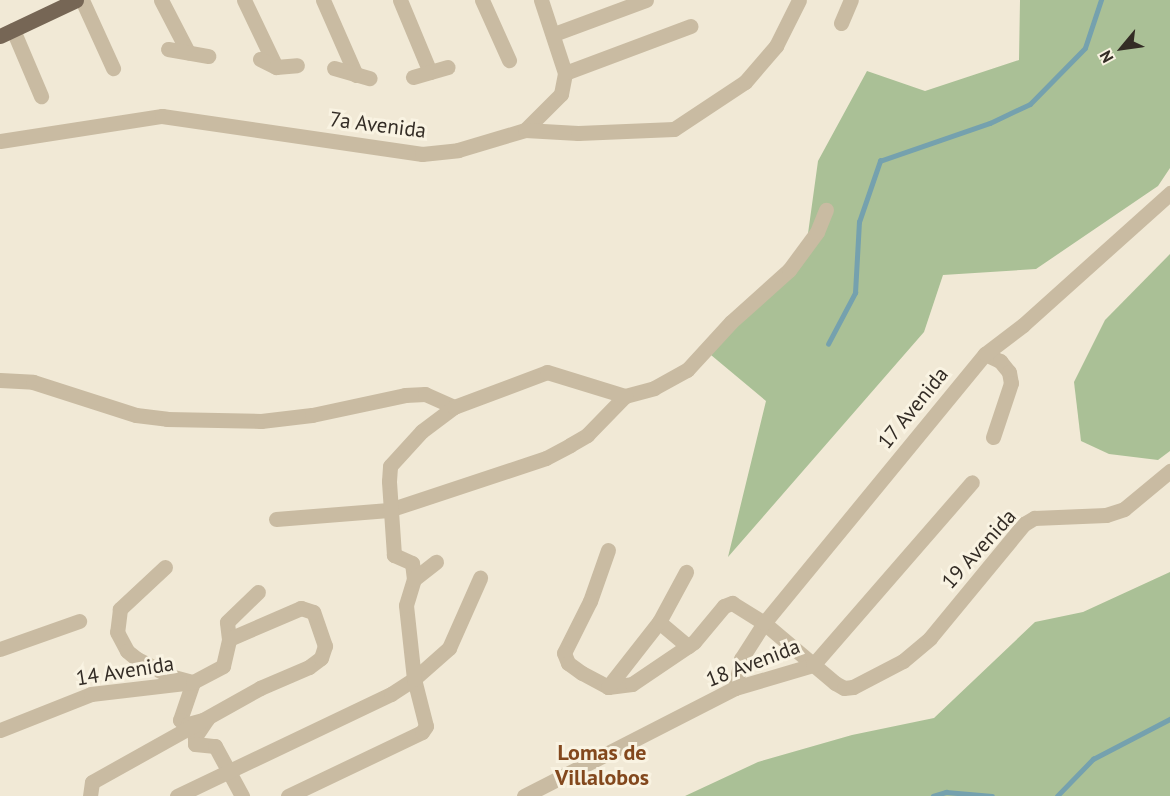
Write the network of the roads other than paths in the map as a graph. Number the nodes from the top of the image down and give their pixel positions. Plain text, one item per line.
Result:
1 (76, 0) edge
2 (82, 0) edge
3 (161, 0) edge
4 (244, 0) edge
5 (323, 0) edge
6 (400, 0) edge
7 (482, 0) edge
8 (541, 0) edge
9 (646, 0) edge
10 (800, 0) edge
11 (850, 0) edge
12 (841, 23) dead end
13 (691, 26) dead end
14 (6, 33) edge
15 (554, 34) junction
16 (168, 49) dead end
17 (188, 52) junction
18 (208, 56) dead end
19 (260, 59) dead end
20 (509, 60) dead end
21 (297, 65) dead end
22 (276, 67) junction
23 (448, 67) dead end
24 (113, 68) dead end
25 (334, 68) dead end
26 (430, 72) junction
27 (565, 73) junction
28 (412, 77) dead end
29 (42, 96) dead end
30 (525, 130) junction
31 (0, 141) edge
32 (1170, 193) edge
33 (826, 210) dead end
34 (985, 354) junction
35 (0, 380) edge
36 (625, 396) junction
37 (454, 407) junction
38 (993, 437) dead end
39 (1170, 471) edge
40 (972, 482) dead end
41 (389, 510) junction
42 (276, 519) dead end
43 (608, 550) dead end
44 (436, 562) dead end
45 (165, 567) dead end
46 (686, 572) dead end
47 (480, 578) dead end
48 (414, 579) junction
49 (258, 592) dead end
50 (79, 621) dead end
51 (659, 622) junction
52 (764, 623) junction
53 (229, 639) junction
54 (688, 646) junction
55 (0, 649) edge
56 (813, 665) junction
57 (414, 678) junction
58 (193, 682) junction
59 (608, 687) junction
60 (735, 688) junction
61 (207, 719) junction
62 (0, 730) edge
63 (229, 771) junction
64 (90, 796) edge
65 (177, 796) edge
66 (242, 796) edge
67 (288, 796) edge
68 (524, 796) edge

1 - 14 main road
2 - 24 street
3 - 17 street
4 - 22 street
5 - 25 street
6 - 26 street
7 - 20 street
8 - 15 street
9 - 15 street
10 - 30 street, 7a Avenida
11 - 12 street
13 - 27 street
14 - 29 street
15 - 27 street
16 - 17 street
17 - 18 street
19 - 22 street
21 - 22 street
23 - 26 street
26 - 28 street
27 - 30 street
30 - 31 street, 7a Avenida
32 - 34 street, 17 Avenida
33 - 36 street
34 - 38 street
34 - 52 street, 17 Avenida
35 - 37 street
36 - 37 street
36 - 41 street
37 - 41 street
39 - 56 street, 19 Avenida
40 - 56 street, 18 Avenida
41 - 42 street
41 - 48 street
43 - 59 street
44 - 48 street
45 - 58 street
46 - 51 street
47 - 57 street
48 - 57 street
49 - 53 street
50 - 55 street
51 - 54 street
51 - 59 street
52 - 54 street
52 - 56 street
52 - 60 street, 17 Avenida
53 - 58 street, 14 Avenida
53 - 61 street
54 - 59 street
56 - 60 street, 18 Avenida
57 - 63 street
57 - 67 street
58 - 61 street
58 - 62 street, 14 Avenida
60 - 68 street, 18 Avenida
61 - 63 street
61 - 64 street
63 - 65 street
63 - 66 street

